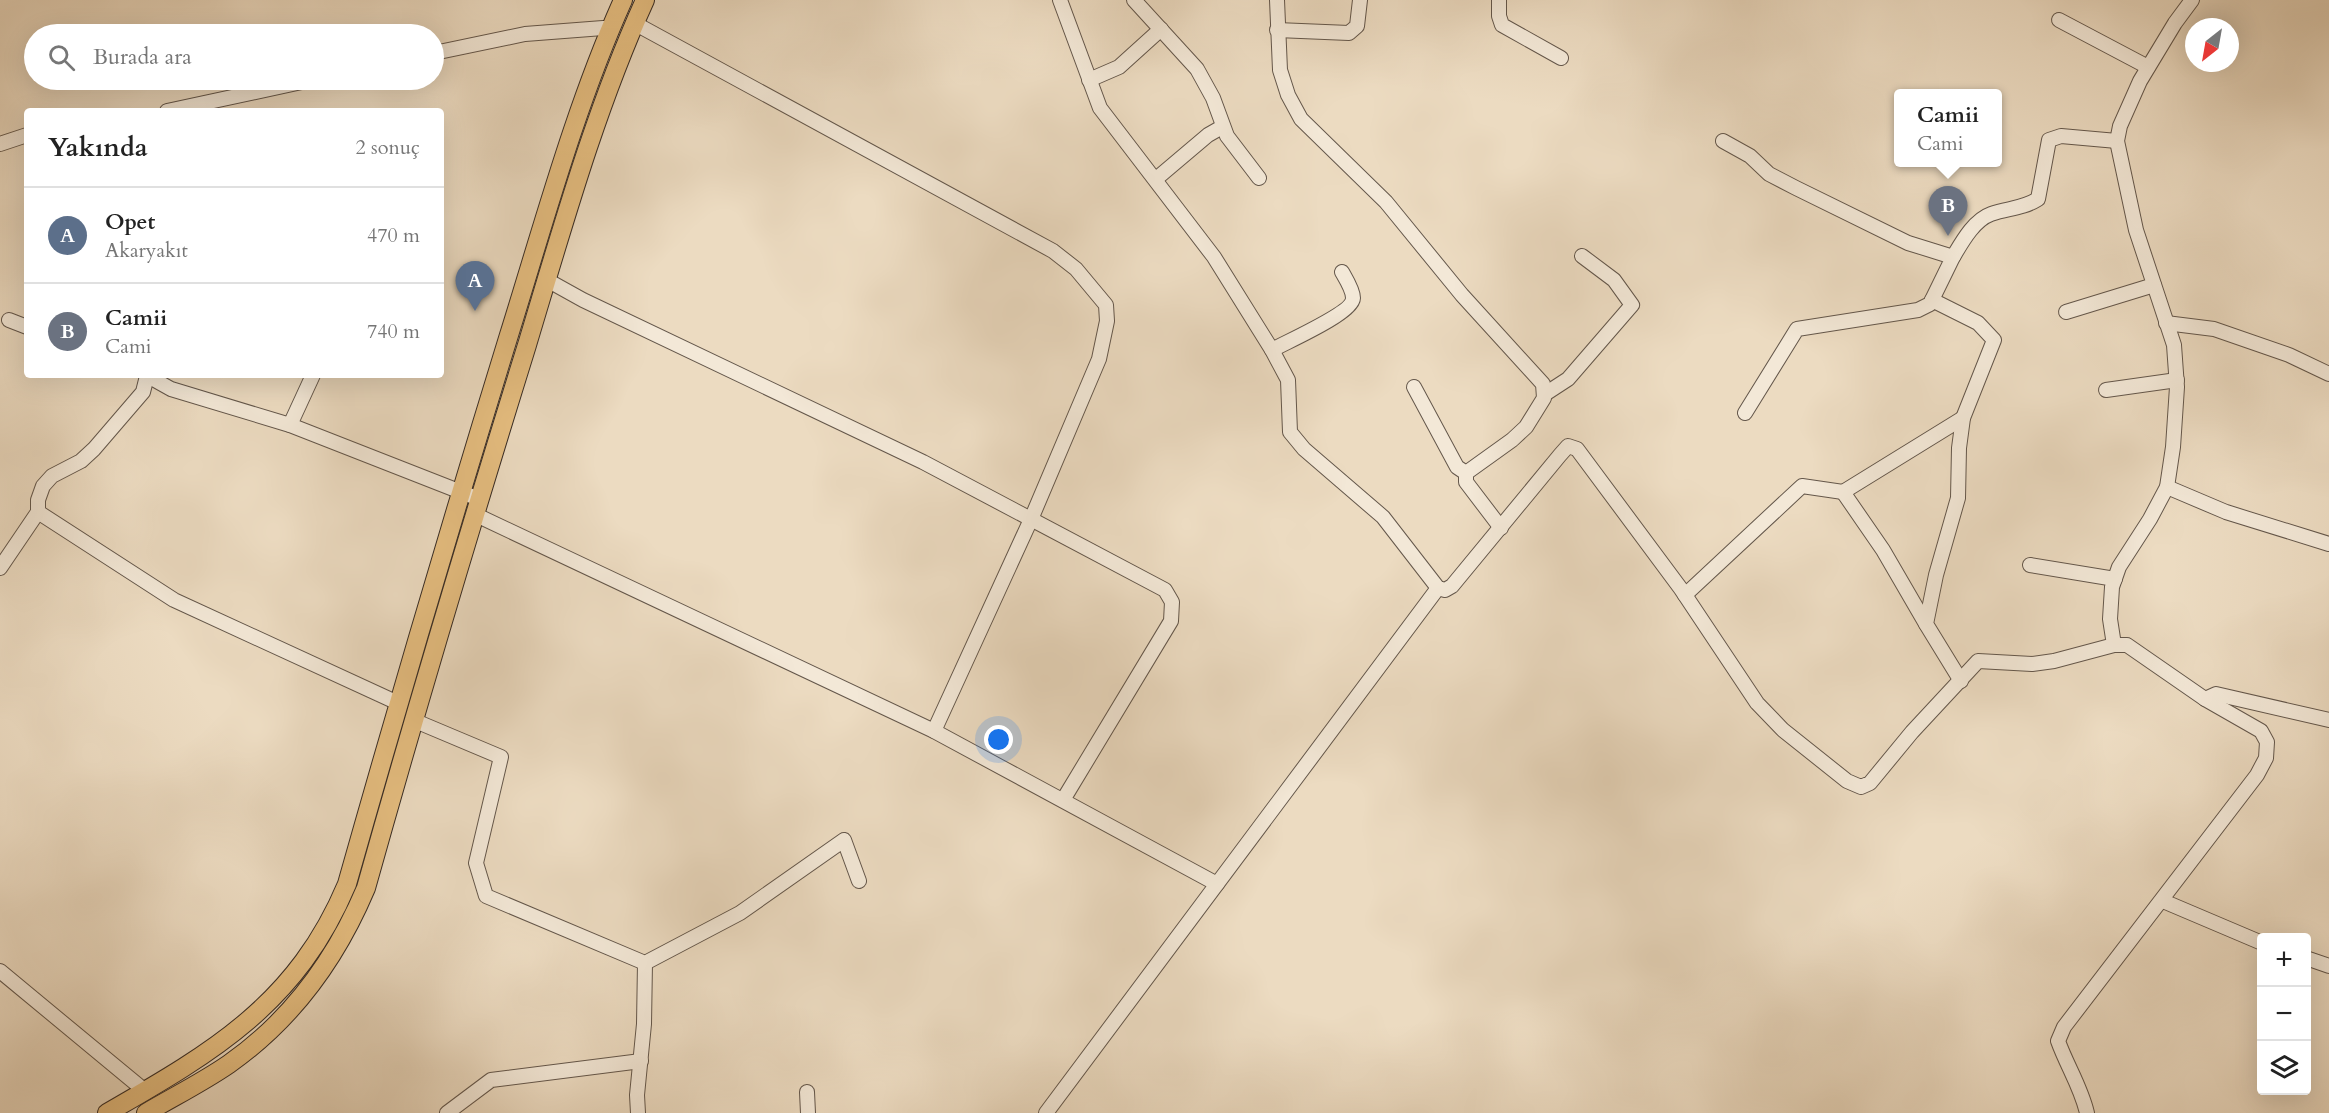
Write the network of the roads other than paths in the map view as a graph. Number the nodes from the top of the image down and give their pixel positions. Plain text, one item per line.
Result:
1 (624, 0) edge
2 (645, 0) edge
3 (1060, 0) edge
4 (1134, 0) edge
5 (1277, 0) edge
6 (1360, 0) edge
7 (1499, 0) edge
8 (2192, 0) edge
9 (2059, 20) dead end
10 (634, 23) junction
11 (610, 29) junction
12 (1161, 29) junction
13 (1277, 30) junction
14 (444, 51) edge
15 (1561, 58) dead end
16 (2148, 67) junction
17 (1089, 80) junction
18 (264, 90) edge
19 (180, 108) edge
20 (1222, 127) junction
21 (24, 136) edge
22 (1723, 141) dead end
23 (2117, 141) junction
24 (0, 144) edge
25 (1259, 178) dead end
26 (1156, 179) junction
27 (1582, 256) dead end
28 (1953, 257) junction
29 (1342, 272) dead end
30 (547, 280) junction
31 (2154, 285) junction
32 (1932, 300) junction
33 (2066, 312) dead end
34 (9, 320) dead end
35 (2166, 323) junction
36 (24, 326) edge
37 (1272, 350) junction
38 (2329, 374) edge
39 (145, 378) edge
40 (151, 378) edge
41 (312, 378) edge
42 (2176, 380) junction
43 (1414, 387) dead end
44 (2106, 390) dead end
45 (1545, 394) junction
46 (1745, 413) dead end
47 (1963, 418) junction
48 (290, 425) junction
49 (1466, 473) junction
50 (2167, 487) junction
51 (1843, 492) junction
52 (460, 493) junction
53 (476, 507) junction
54 (38, 512) junction
55 (1032, 517) junction
56 (1501, 528) junction
57 (2329, 544) edge
58 (2030, 565) dead end
59 (0, 568) edge
60 (2115, 579) junction
61 (1438, 588) junction
62 (1684, 595) junction
63 (1926, 624) junction
64 (2114, 645) junction
65 (1961, 681) junction
66 (2205, 699) junction
67 (398, 704) junction
68 (413, 720) junction
69 (2329, 720) edge
70 (934, 731) junction
71 (1063, 800) junction
72 (859, 880) dead end
73 (1217, 884) junction
74 (2163, 901) junction
75 (2257, 941) edge
76 (2311, 959) edge
77 (645, 963) junction
78 (2329, 966) edge
79 (0, 971) edge
80 (641, 1061) junction
81 (145, 1091) junction
82 (807, 1092) dead end
83 (107, 1113) edge
84 (146, 1113) edge
85 (447, 1113) edge
86 (638, 1113) edge
87 (808, 1113) edge
88 (1046, 1113) edge
89 (2087, 1113) edge

1 - 11 main road
2 - 10 main road
3 - 17 street
4 - 12 street
5 - 13 street
6 - 13 street
7 - 15 street
8 - 16 street
9 - 16 street
10 - 30 main road
10 - 55 street
11 - 14 street
11 - 52 main road
12 - 17 street
12 - 20 street
13 - 45 street
16 - 23 street
17 - 26 street
18 - 19 street
20 - 25 street
20 - 26 street
21 - 24 street
22 - 28 street
23 - 28 street
23 - 31 street
26 - 37 street
27 - 45 street
28 - 32 street
29 - 37 street
30 - 53 main road
30 - 55 street
31 - 33 street
31 - 35 street
32 - 46 street
32 - 47 street
34 - 36 street
35 - 38 street
35 - 42 street
37 - 61 street
39 - 54 street
40 - 48 street
41 - 48 street
42 - 44 street
42 - 50 street
43 - 49 street
45 - 49 street
47 - 51 street
47 - 63 street
48 - 52 street
49 - 56 street
50 - 57 street
50 - 60 street
51 - 62 street
51 - 63 street
52 - 53 street
52 - 67 main road
53 - 68 main road
53 - 70 street
54 - 59 street
54 - 67 street
55 - 70 street
55 - 71 street
56 - 61 street
56 - 62 street
58 - 60 street
60 - 64 street
61 - 73 street
62 - 65 street
63 - 65 street
64 - 65 street
64 - 66 street
66 - 69 street
66 - 74 street
67 - 81 main road
68 - 77 street
68 - 84 main road
70 - 71 street
71 - 73 street
72 - 77 street
73 - 88 street
74 - 75 street
74 - 89 street
76 - 78 street
77 - 80 street
79 - 81 street
80 - 85 street
80 - 86 street
81 - 83 main road
82 - 87 street

